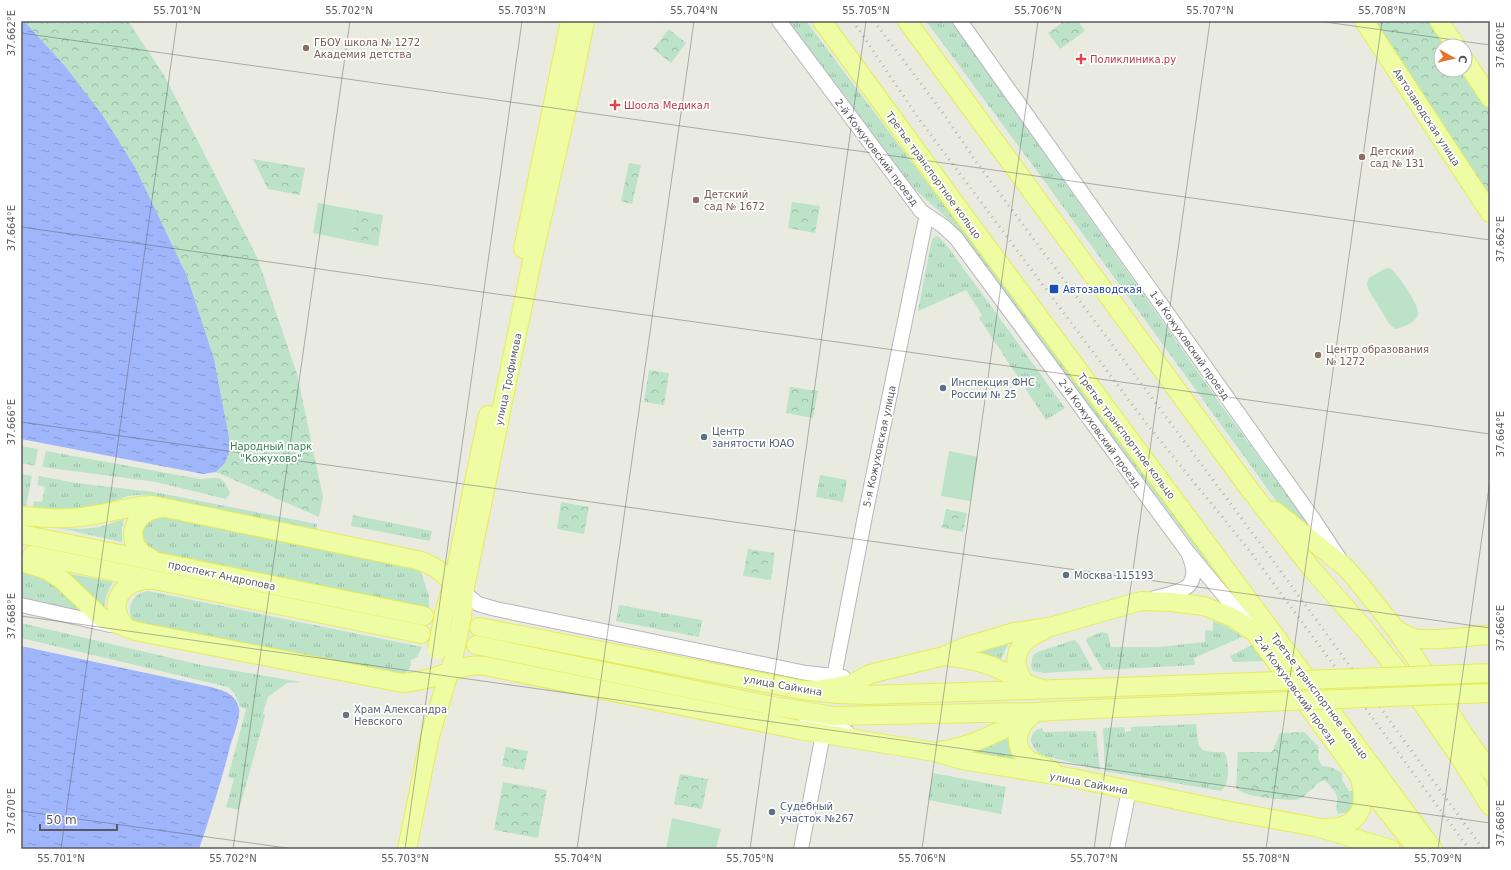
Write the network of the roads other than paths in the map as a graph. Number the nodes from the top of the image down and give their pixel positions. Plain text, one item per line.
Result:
1 (779, 21) edge
2 (822, 21) edge
3 (907, 21) edge
4 (960, 21) edge
5 (1364, 21) edge
6 (1439, 21) edge
7 (578, 24) edge
8 (1451, 38) edge
9 (1473, 72) edge
10 (1490, 98) edge
11 (1490, 214) edge
12 (928, 216) junction
13 (1250, 490) junction
14 (174, 509) junction
15 (21, 516) edge
16 (21, 534) edge
17 (1187, 551) junction
18 (21, 553) edge
19 (21, 562) edge
20 (158, 562) junction
21 (1345, 567) junction
22 (155, 580) junction
23 (458, 587) junction
24 (1141, 601) junction
25 (21, 605) edge
26 (424, 616) dead end
27 (479, 627) dead end
28 (1050, 627) junction
29 (1394, 627) junction
30 (128, 629) junction
31 (421, 634) dead end
32 (1255, 634) junction
33 (1490, 635) edge
34 (1428, 639) junction
35 (476, 645) dead end
36 (944, 656) junction
37 (1416, 659) junction
38 (1490, 673) edge
39 (442, 674) junction
40 (870, 674) junction
41 (834, 677) junction
42 (852, 682) junction
43 (1026, 684) junction
44 (1052, 690) junction
45 (809, 691) junction
46 (1490, 693) edge
47 (906, 694) junction
48 (773, 706) junction
49 (1036, 712) junction
50 (823, 734) junction
51 (1465, 736) junction
52 (873, 741) junction
53 (1490, 749) edge
54 (935, 752) junction
55 (1490, 771) edge
56 (1359, 776) junction
57 (1073, 778) junction
58 (1130, 790) junction
59 (1490, 806) edge
60 (1316, 827) junction
61 (1363, 844) edge
62 (408, 849) edge
63 (801, 849) edge
64 (1117, 849) edge
65 (1391, 849) edge
66 (1417, 849) edge
67 (1433, 849) edge

1 - 12 street, 2-й Кожуховский проезд
2 - 67 main road, Третье транспортное кольцо
3 - 13 main road
4 - 21 street, 1-й Кожуховский проезд
5 - 11 main road, Автозаводская улица
6 - 8 main road
7 - 23 main road, улица Трофимова
7 - 23 main road, улица Трофимова
9 - 10 main road
12 - 17 street, 2-й Кожуховский проезд
12 - 41 street, 5-я Кожуховская улица
13 - 21 main road
13 - 59 main road
14 - 15 main road
14 - 20 main road
14 - 23 main road
16 - 20 main road, проспект Андропова
17 - 24 street
17 - 32 street, 2-й Кожуховский проезд
18 - 22 main road, проспект Андропова
19 - 30 main road
20 - 26 main road, проспект Андропова
21 - 29 main road, 1-й Кожуховский проезд
22 - 30 main road
22 - 31 main road, проспект Андропова
23 - 39 main road, улица Трофимова, bridge
23 - 39 main road, улица Трофимова, bridge
23 - 41 street
24 - 28 main road
24 - 32 main road
25 - 30 street
27 - 45 main road, улица Сайкина
28 - 36 main road
28 - 43 main road
29 - 34 main road
29 - 37 main road, 1-й Кожуховский проезд
30 - 39 main road
32 - 56 main road, 2-й Кожуховский проезд
33 - 34 main road
34 - 37 main road
35 - 48 main road, улица Сайкина
36 - 40 main road
36 - 43 main road
37 - 51 main road, 1-й Кожуховский проезд
38 - 44 main road, улица Сайкина, bridge
39 - 50 main road
39 - 62 main road, улица Трофимова
40 - 41 street
40 - 42 main road
41 - 42 street
42 - 45 main road
42 - 47 street
43 - 44 main road
44 - 47 main road, улица Сайкина
45 - 47 main road, улица Сайкина
46 - 49 main road, улица Сайкина, bridge
48 - 49 main road, улица Сайкина
48 - 52 street, улица Сайкина
49 - 54 main road
49 - 57 main road
50 - 52 main road
50 - 63 street
51 - 53 main road
51 - 55 main road, 1-й Кожуховский проезд
52 - 54 main road, улица Сайкина
54 - 57 main road, улица Сайкина
56 - 60 main road
56 - 66 main road, 2-й Кожуховский проезд
57 - 58 main road, улица Сайкина
58 - 60 main road, улица Сайкина
58 - 64 street
60 - 61 main road, улица Сайкина
61 - 65 main road, улица Сайкина

